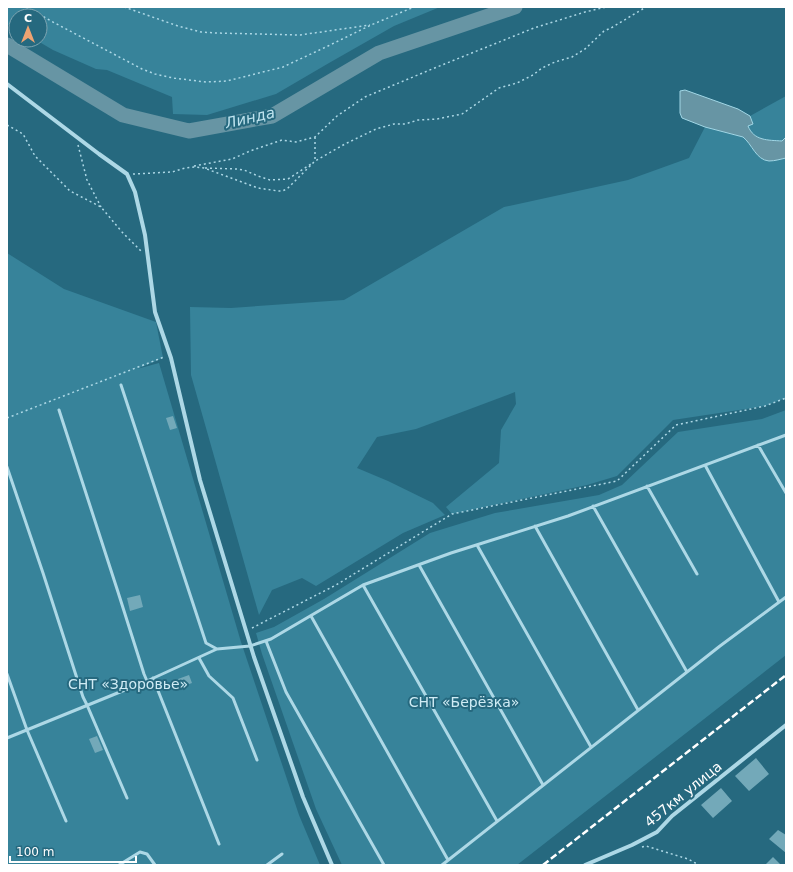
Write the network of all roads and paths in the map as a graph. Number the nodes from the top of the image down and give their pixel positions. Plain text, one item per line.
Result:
1 (26, 7) edge
2 (124, 7) edge
3 (414, 7) edge
4 (606, 7) edge
5 (646, 7) edge
6 (371, 25) junction
7 (7, 84) edge
8 (7, 125) edge
9 (75, 136) junction
10 (315, 137) junction
11 (315, 161) junction
12 (185, 168) junction
13 (204, 168) junction
14 (127, 174) junction
15 (101, 207) junction
16 (148, 258) junction
17 (170, 354) junction
18 (121, 385) dead end
19 (786, 398) edge
20 (59, 410) dead end
21 (7, 418) edge
22 (786, 435) edge
23 (758, 445) junction
24 (705, 464) junction
25 (7, 467) edge
26 (647, 486) junction
27 (786, 493) edge
28 (593, 506) junction
29 (535, 526) junction
30 (477, 544) junction
31 (419, 564) junction
32 (697, 574) dead end
33 (363, 585) junction
34 (786, 597) edge
35 (779, 602) junction
36 (310, 616) junction
37 (246, 631) junction
38 (266, 641) junction
39 (250, 646) junction
40 (217, 649) junction
41 (199, 658) junction
42 (687, 672) junction
43 (7, 674) edge
44 (153, 678) junction
45 (147, 681) junction
46 (87, 705) junction
47 (638, 710) junction
48 (786, 725) edge
49 (27, 730) junction
50 (7, 738) edge
51 (591, 747) junction
52 (257, 760) dead end
53 (543, 785) junction
54 (127, 798) dead end
55 (66, 821) dead end
56 (497, 821) junction
57 (219, 844) dead end
58 (640, 847) dead end
59 (282, 854) dead end
60 (448, 860) junction
61 (119, 865) edge
62 (155, 865) edge
63 (267, 865) edge
64 (332, 865) edge
65 (384, 865) edge
66 (442, 865) edge
67 (585, 865) edge
68 (699, 865) edge

1 - 6 path
2 - 6 path
3 - 6 path
4 - 10 path
5 - 11 path
7 - 9 street
8 - 15 path
9 - 14 street
9 - 15 path
10 - 11 path
10 - 12 path
11 - 13 path
11 - 13 path
12 - 13 path
12 - 14 path
14 - 16 street
15 - 16 path
16 - 17 street
17 - 21 path
17 - 37 street
18 - 40 lane
19 - 37 path
20 - 45 lane
22 - 23 lane
23 - 24 lane
23 - 27 lane
24 - 26 lane
24 - 35 lane
25 - 46 lane
26 - 28 lane
26 - 32 lane
28 - 29 lane
28 - 42 lane
29 - 30 lane
29 - 47 lane
30 - 31 lane
30 - 51 lane
31 - 33 lane
31 - 53 lane
33 - 36 lane
33 - 56 lane
34 - 35 lane
35 - 42 lane
36 - 38 lane
36 - 60 lane
37 - 39 street
38 - 39 lane
38 - 65 lane
39 - 40 lane
39 - 64 street
40 - 41 lane
41 - 44 lane
41 - 52 lane
42 - 47 lane
43 - 49 lane
44 - 45 lane
44 - 57 lane
45 - 46 lane
46 - 49 lane
46 - 54 lane
47 - 51 lane
48 - 67 street, 457км улица
49 - 50 lane
49 - 55 lane
51 - 53 lane
53 - 56 lane
56 - 60 lane
58 - 68 path
59 - 63 lane
60 - 66 lane
61 - 62 lane

